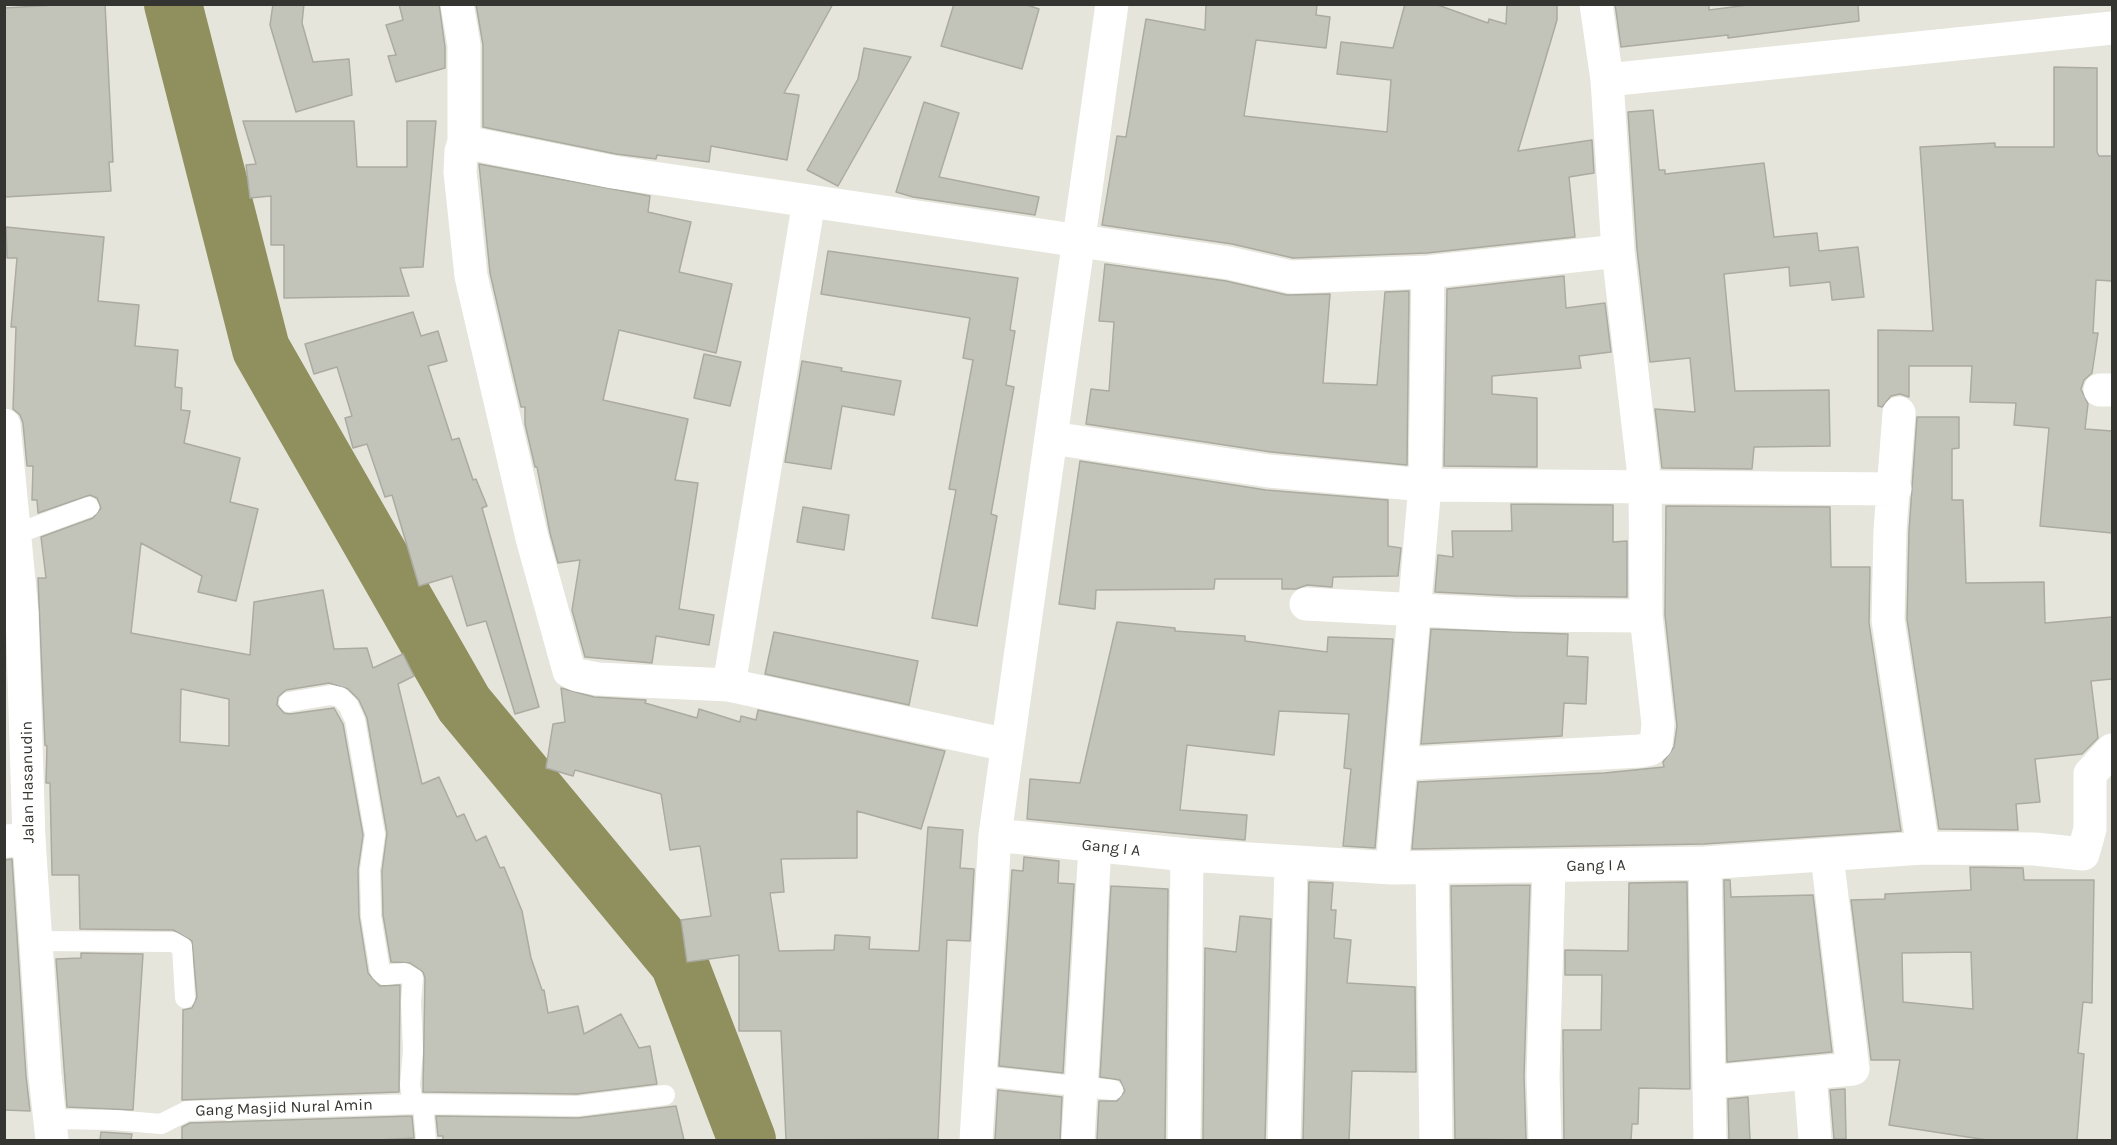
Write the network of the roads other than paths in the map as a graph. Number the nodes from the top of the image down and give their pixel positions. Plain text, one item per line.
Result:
1 (457, 4) edge
2 (1112, 4) edge
3 (1596, 4) edge
4 (2112, 28) edge
5 (1607, 80) junction
6 (464, 142) junction
7 (809, 201) junction
8 (1077, 241) junction
9 (1618, 251) junction
10 (1428, 272) junction
11 (1899, 413) dead end
12 (1052, 438) junction
13 (5, 445) edge
14 (1425, 485) junction
15 (1645, 485) junction
16 (1895, 489) junction
17 (89, 507) dead end
18 (13, 535) junction
19 (1306, 604) dead end
20 (1414, 611) junction
21 (14, 613) edge
22 (1646, 616) junction
23 (729, 685) junction
24 (289, 702) dead end
25 (1007, 745) junction
26 (2112, 750) edge
27 (1401, 764) junction
28 (995, 835) junction
29 (17, 841) edge
30 (1095, 846) junction
31 (1923, 848) junction
32 (1187, 855) junction
33 (1827, 856) junction
34 (1705, 863) junction
35 (1291, 864) junction
36 (1549, 867) junction
37 (1392, 868) junction
38 (1432, 868) junction
39 (36, 941) junction
40 (185, 998) dead end
41 (1810, 1075) junction
42 (982, 1076) junction
43 (1709, 1082) junction
44 (1081, 1085) junction
45 (1113, 1090) dead end
46 (665, 1095) dead end
47 (418, 1104) junction
48 (51, 1130) edge
49 (426, 1140) edge
50 (976, 1140) edge
51 (1078, 1140) edge
52 (1184, 1140) edge
53 (1284, 1140) edge
54 (1436, 1140) edge
55 (1545, 1140) edge
56 (1710, 1140) edge
57 (1815, 1140) edge

1 - 6 street
2 - 8 street
3 - 5 street
4 - 5 street
5 - 9 street
6 - 7 street
6 - 23 street
7 - 8 street
7 - 23 street
8 - 10 street
8 - 12 street
9 - 10 street
9 - 15 street
10 - 14 street
11 - 16 street
12 - 14 street
12 - 25 street
13 - 18 street, Jalan Hasanudin
14 - 15 street
14 - 20 street
15 - 16 street
15 - 22 street
16 - 31 street
17 - 18 lane
18 - 21 street, Jalan Hasanudin
19 - 20 street
20 - 22 street
20 - 27 street
21 - 29 street, Jalan Hasanudin
22 - 27 street
23 - 25 street
24 - 47 lane
25 - 28 street
26 - 31 street, Gang I A
27 - 37 street
28 - 30 street, Gang I A
28 - 42 street
29 - 39 street, Jalan Hasanudin
30 - 32 street, Gang I A
30 - 44 street
31 - 33 street, Gang I A
32 - 35 street, Gang I A
32 - 52 street
33 - 34 street, Gang I A
33 - 41 street
34 - 36 street, Gang I A
34 - 43 street
35 - 37 street, Gang I A
35 - 53 street
36 - 38 street, Gang I A
36 - 55 street
37 - 38 street, Gang I A
38 - 54 street
39 - 40 lane
39 - 48 street, Jalan Hasanudin
41 - 43 street
41 - 57 street
42 - 44 lane
42 - 50 street
43 - 56 street
44 - 45 lane
44 - 51 street
46 - 47 lane, Gang Masjid Nural Amin
47 - 48 lane, Gang Masjid Nural Amin
47 - 49 lane

